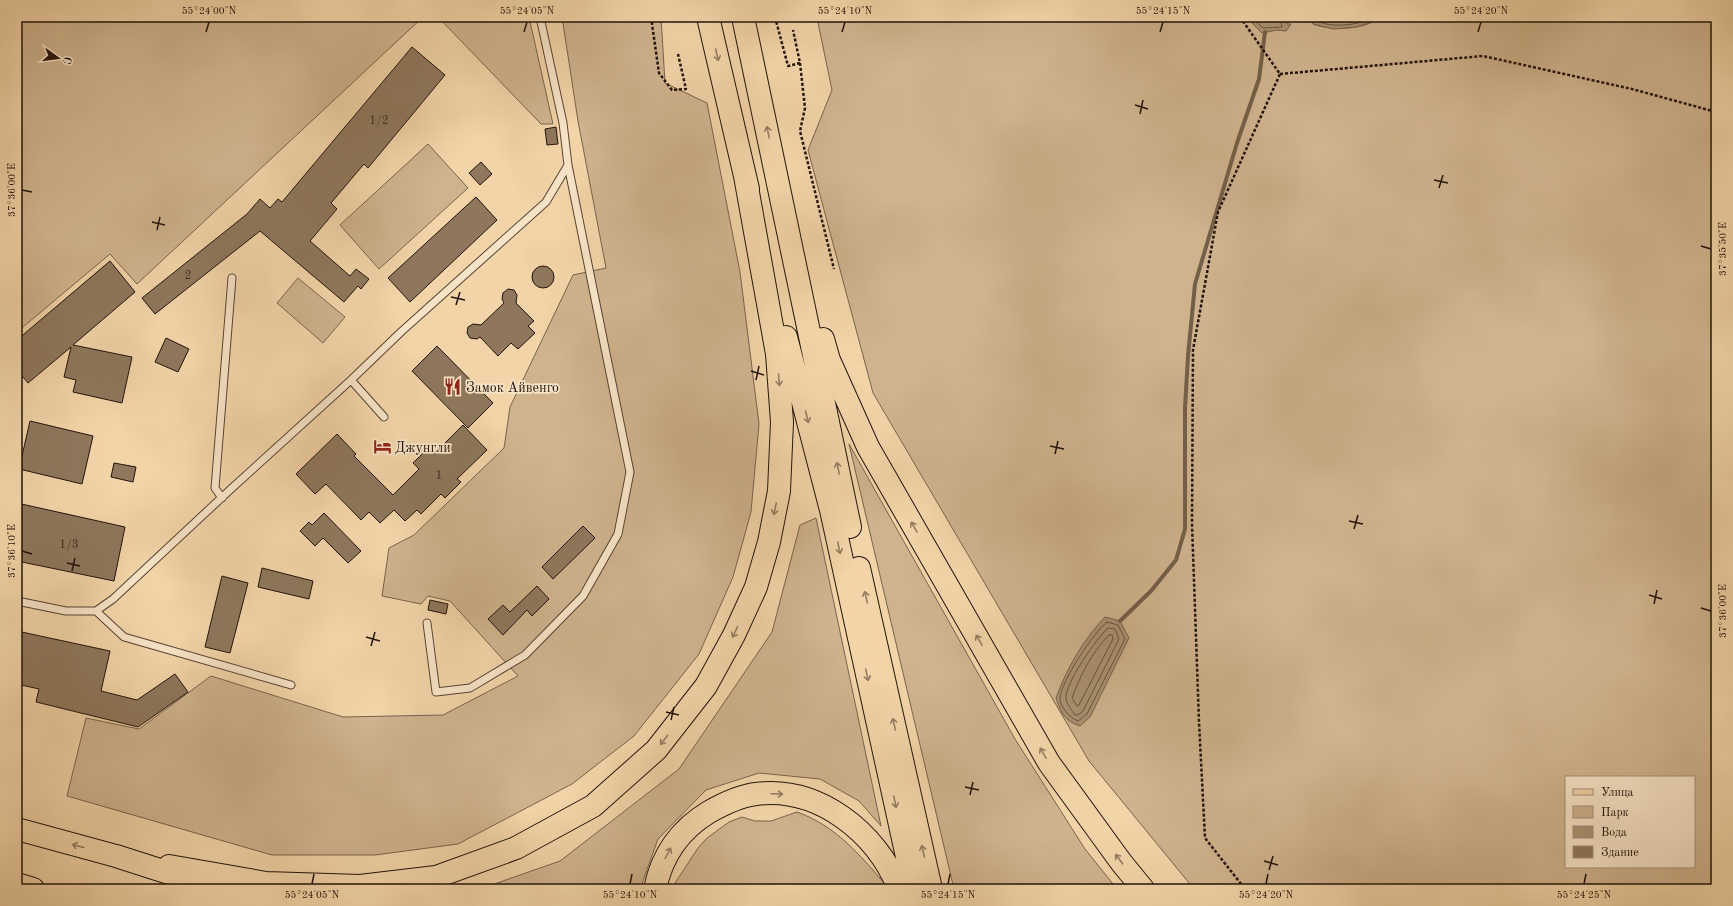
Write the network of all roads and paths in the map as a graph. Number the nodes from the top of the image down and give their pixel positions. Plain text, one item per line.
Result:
1 (540, 17) edge
2 (651, 17) edge
3 (708, 17) edge
4 (743, 17) edge
5 (775, 17) edge
6 (1240, 17) edge
7 (793, 30) dead end
8 (678, 54) dead end
9 (800, 63) junction
10 (1280, 74) junction
11 (1716, 112) edge
12 (568, 166) junction
13 (776, 170) junction
14 (745, 176) junction
15 (834, 269) dead end
16 (232, 278) dead end
17 (352, 380) junction
18 (384, 417) dead end
19 (222, 498) junction
20 (17, 601) edge
21 (96, 611) junction
22 (427, 623) dead end
23 (291, 685) dead end
24 (17, 829) edge
25 (116, 856) junction
26 (17, 884) edge
27 (33, 889) edge
28 (219, 889) edge
29 (655, 889) edge
30 (899, 889) edge
31 (914, 889) edge
32 (931, 889) edge
33 (1143, 889) edge
34 (1245, 889) edge

1 - 12 lane
2 - 8 path
3 -> 14 main road
13 -> 4 main road
5 - 9 path
6 - 10 path
7 - 9 path
9 - 15 path
10 - 11 path
10 - 34 path
12 - 17 lane
12 - 22 lane
32 -> 13 main road
33 -> 13 main road
14 -> 25 main road
14 -> 31 main road
16 - 19 lane
17 - 18 lane
17 - 19 lane
19 - 21 lane
20 - 21 lane
21 - 23 lane
25 -> 24 main road
25 - 28 main road
26 - 27 main road
29 -> 30 main road

